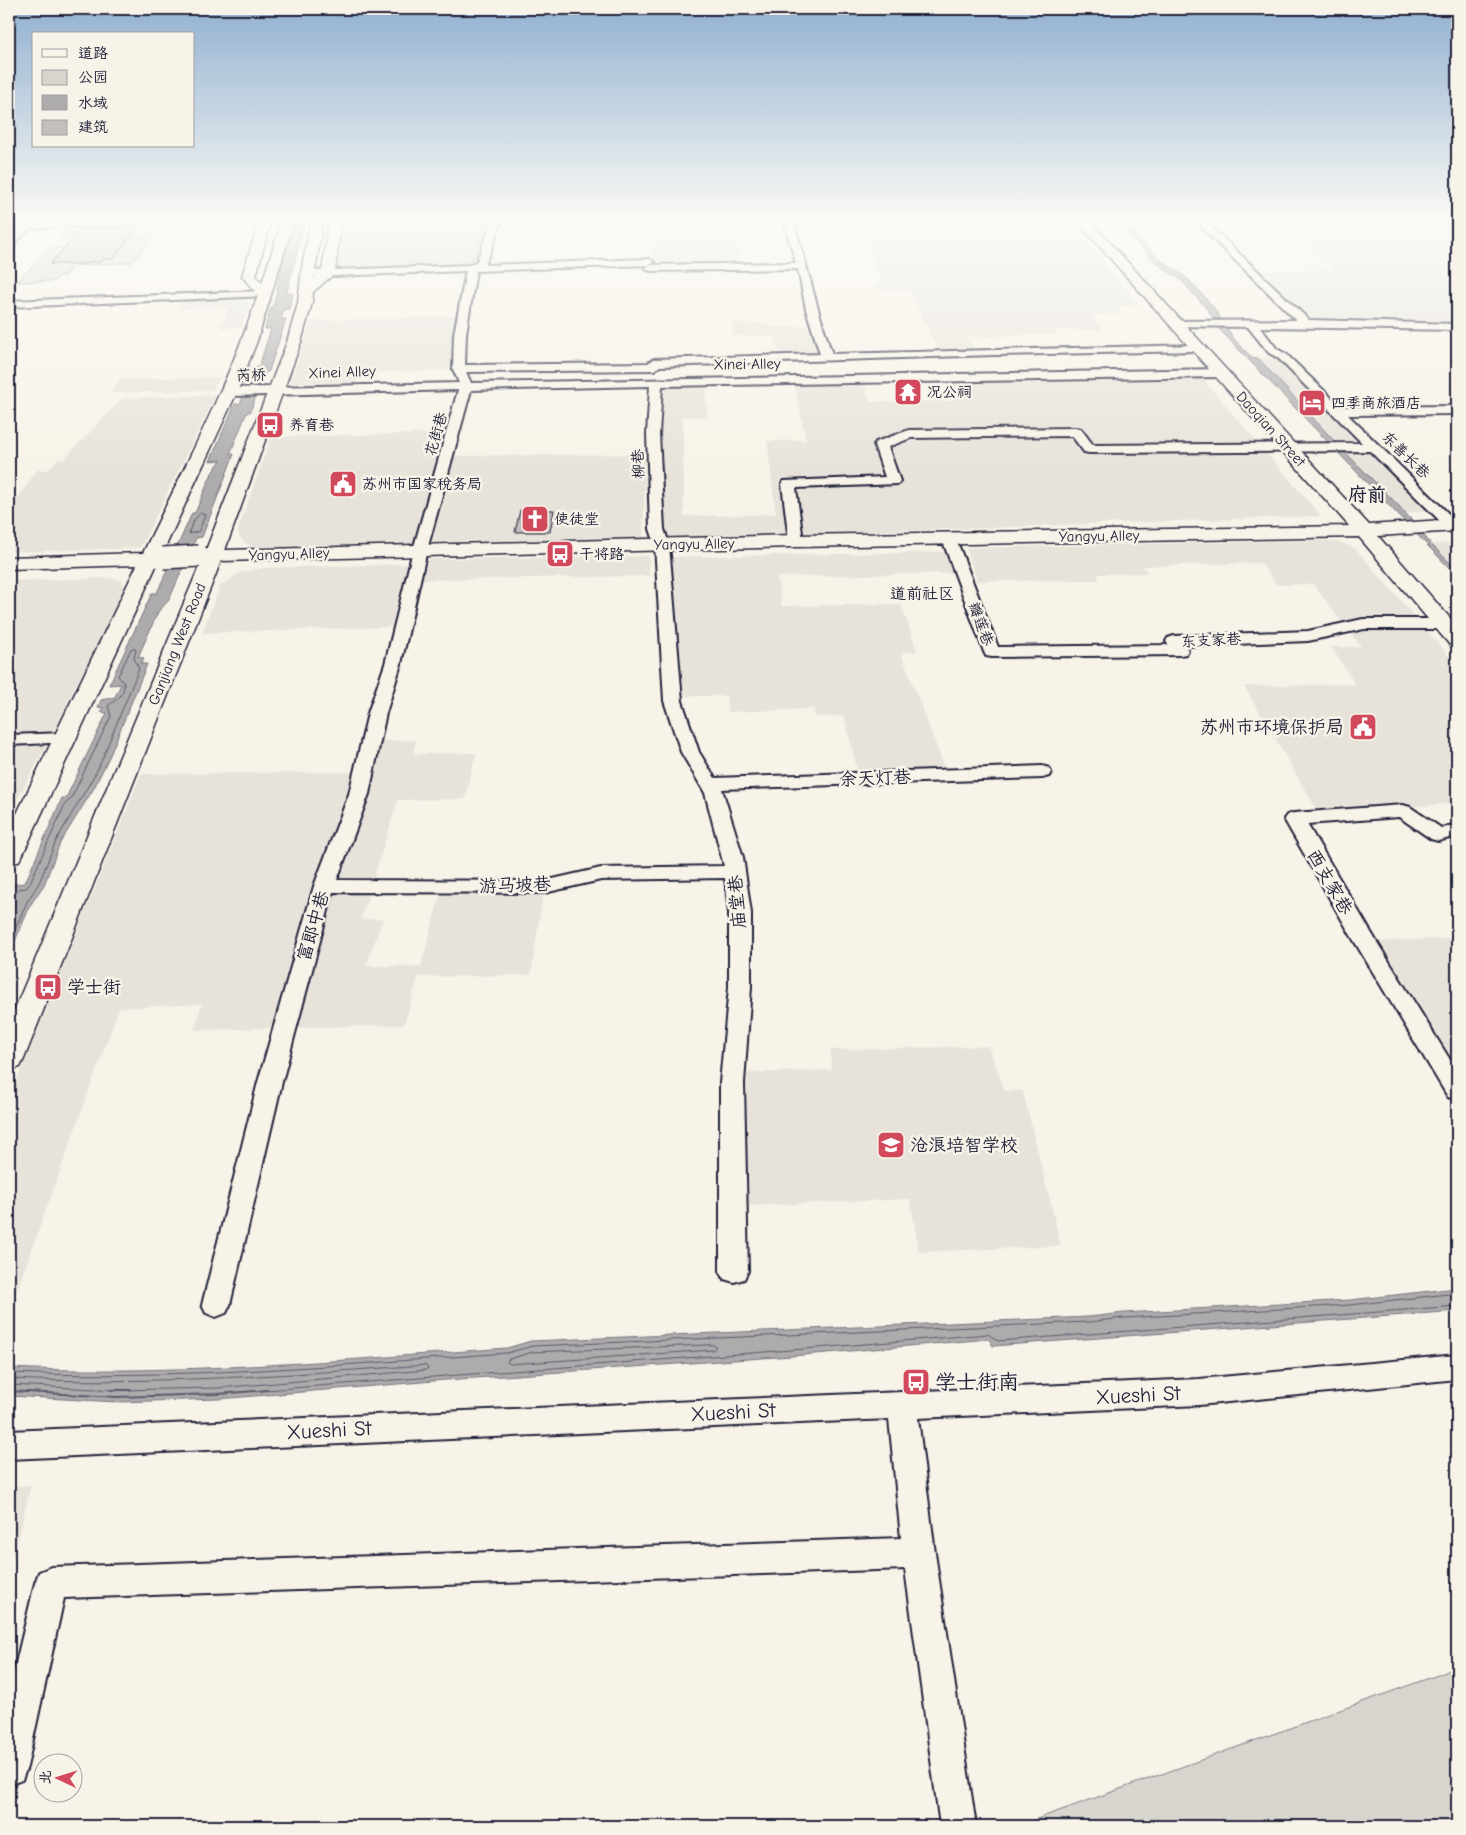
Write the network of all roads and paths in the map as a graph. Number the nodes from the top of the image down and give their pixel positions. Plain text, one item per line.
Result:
1 (260, 306) edge
2 (302, 306) edge
3 (465, 306) edge
4 (810, 306) edge
5 (1164, 306) edge
6 (1166, 306) edge
7 (1288, 306) edge
8 (1251, 323) junction
9 (1306, 323) junction
10 (1182, 324) junction
11 (1457, 327) edge
12 (1198, 348) junction
13 (827, 357) junction
14 (459, 369) junction
15 (1220, 373) junction
16 (656, 382) junction
17 (466, 386) junction
18 (268, 391) junction
19 (234, 392) junction
20 (1457, 410) edge
21 (1337, 411) junction
22 (1295, 447) junction
23 (1374, 447) junction
24 (1456, 527) edge
25 (1371, 530) junction
26 (949, 539) junction
27 (796, 541) junction
28 (662, 544) junction
29 (420, 550) junction
30 (206, 556) junction
31 (158, 558) junction
32 (9, 563) edge
33 (1451, 622) edge
34 (1457, 639) edge
35 (992, 652) joint
36 (65, 738) junction
37 (9, 740) edge
38 (1042, 772) dead end
39 (709, 784) junction
40 (1457, 830) edge
41 (9, 856) edge
42 (734, 872) junction
43 (324, 886) junction
44 (9, 1059) edge
45 (1457, 1091) edge
46 (734, 1271) dead end
47 (216, 1305) dead end
48 (1457, 1367) edge
49 (902, 1405) junction
50 (9, 1445) edge
51 (920, 1553) junction
52 (9, 1767) edge
53 (958, 1826) edge

1 - 19 main road
2 - 18 main road, Ganjiang West Road
3 - 14 street
4 - 13 street
5 - 10 main road, Daoqian Street
6 - 10 main road, Daoqian Street
7 - 9 street
8 - 9 street
8 - 10 street
8 - 21 street, 东善长巷
9 - 11 street
10 - 12 main road, Daoqian Street
10 - 22 main road, Daoqian Street
12 - 13 street
12 - 15 main road, Daoqian Street
13 - 14 street
14 - 17 street
15 - 16 street, Xinei Alley
15 - 22 main road, Daoqian Street
16 - 17 street, Xinei Alley
16 - 28 street, 柳巷
17 - 18 street, Xinei Alley
17 - 29 street, 花街巷
18 - 19 street, 芮桥
18 - 30 main road, Ganjiang West Road
19 - 31 main road
20 - 21 street
21 - 23 street, 东善长巷
22 - 23 street
22 - 25 main road, Daoqian Street
22 - 27 street
23 - 24 street, 东善长巷
24 - 25 main road, Yangyu Alley
25 - 26 main road, Yangyu Alley
25 - 33 main road, Daoqian Street
26 - 27 main road, Yangyu Alley
26 - 35 street, 瓣莲巷
27 - 28 main road, Yangyu Alley
28 - 29 main road, Yangyu Alley
28 - 39 street, 庙堂巷
29 - 30 main road, Yangyu Alley
29 - 43 street, 富郎中巷
30 - 31 main road, Yangyu Alley, bridge
30 - 44 main road, Ganjiang West Road
31 - 32 main road, Yangyu Alley
31 - 36 main road
33 - 34 main road, Daoqian Street
33 - 35 street, 东支家巷
36 - 37 street
36 - 41 main road
38 - 39 street, 余天灯巷
39 - 42 street, 庙堂巷
40 - 45 street, 西支家巷
42 - 43 street, 游马坡巷
42 - 46 street, 庙堂巷
43 - 47 street, 富郎中巷
48 - 49 street, Xueshi St
49 - 50 street, Xueshi St
49 - 51 street
51 - 52 street
51 - 53 street

